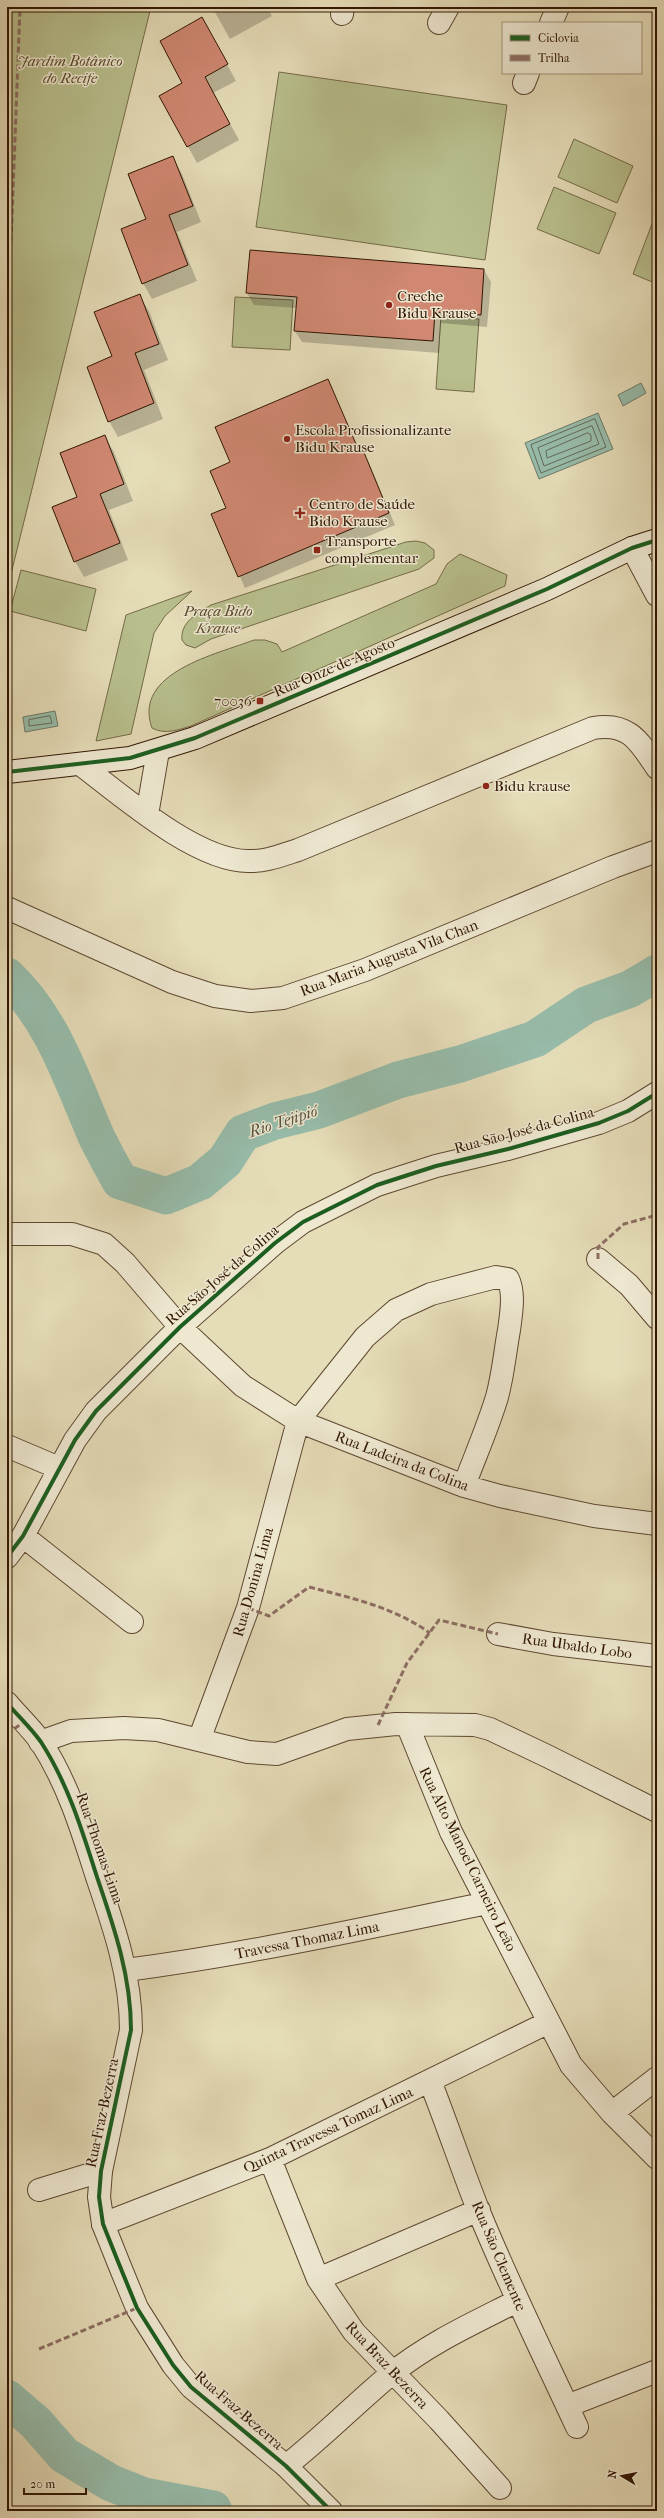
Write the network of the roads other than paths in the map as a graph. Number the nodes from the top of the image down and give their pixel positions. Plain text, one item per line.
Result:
1 (558, 7) edge
2 (551, 22) edge
3 (657, 540) edge
4 (632, 548) junction
5 (657, 595) edge
6 (158, 751) junction
7 (80, 764) junction
8 (657, 768) edge
9 (7, 772) edge
10 (147, 815) junction
11 (657, 851) edge
12 (7, 908) edge
13 (657, 1093) edge
14 (7, 1234) edge
15 (598, 1259) dead end
16 (657, 1318) edge
17 (180, 1327) junction
18 (298, 1421) junction
19 (7, 1446) edge
20 (59, 1468) junction
21 (464, 1486) junction
22 (657, 1524) edge
23 (23, 1536) junction
24 (7, 1557) edge
25 (132, 1622) dead end
26 (498, 1634) dead end
27 (657, 1656) edge
28 (7, 1703) edge
29 (407, 1724) junction
30 (199, 1740) junction
31 (40, 1742) junction
32 (657, 1811) edge
33 (487, 1903) junction
34 (126, 1970) junction
35 (547, 2023) junction
36 (657, 2078) edge
37 (430, 2081) junction
38 (612, 2113) junction
39 (657, 2158) edge
40 (270, 2159) junction
41 (101, 2171) junction
42 (39, 2190) dead end
43 (479, 2210) junction
44 (103, 2224) junction
45 (318, 2279) junction
46 (517, 2301) junction
47 (657, 2371) edge
48 (391, 2374) junction
49 (567, 2406) junction
50 (577, 2427) dead end
51 (286, 2466) junction
52 (500, 2488) dead end
53 (331, 2511) edge

1 - 2 street
3 - 4 street, Rua Onze de Agosto
4 - 5 street
4 - 6 street, Rua Onze de Agosto
6 - 7 street, Rua Onze de Agosto
6 - 10 street
7 - 9 street, Rua Onze de Agosto
7 - 10 street
8 - 10 street
11 - 12 street, Rua Maria Augusta Vila Chan
13 - 17 street, Rua São José da Colina
14 - 17 street, Rua Ladeira da Colina
15 - 16 street
17 - 18 street, Rua Ladeira da Colina
17 - 20 street, Rua São José da Colina
18 - 21 street, Rua Ladeira da Colina
18 - 21 street
18 - 30 street, Rua Donina Lima
19 - 20 street
20 - 23 street, Rua São José da Colina
21 - 22 street, Rua Ladeira da Colina
23 - 24 street, Rua São José da Colina
23 - 25 street
26 - 27 street, Rua Ubaldo Lobo
28 - 31 street, Rua Thomas Lima
29 - 30 street
29 - 32 street
29 - 33 street, Rua Alto Manoel Carneiro Leão
30 - 31 street
31 - 34 street, Rua Thomas Lima
33 - 34 street, Travessa Thomaz Lima
33 - 35 street, Rua Alto Manoel Carneiro Leão
34 - 41 street, Rua Fraz Bezerra
35 - 37 street, Quinta Travessa Tomaz Lima
35 - 38 street, Rua Alto Manoel Carneiro Leão
36 - 38 street
37 - 40 street, Quinta Travessa Tomaz Lima
37 - 43 street, Rua São Clemente
38 - 39 street, Rua Alto Manoel Carneiro Leão
40 - 44 street, Quinta Travessa Tomaz Lima
40 - 45 street, Rua Braz Bezerra
41 - 42 street
41 - 44 street, Rua Fraz Bezerra
43 - 45 street
43 - 46 street, Rua São Clemente
44 - 51 street, Rua Fraz Bezerra
45 - 48 street, Rua Braz Bezerra
46 - 48 street
46 - 49 street, Rua São Clemente
47 - 49 street
48 - 51 street
48 - 52 street, Rua Braz Bezerra
49 - 50 street, Rua São Clemente
51 - 53 street, Rua Fraz Bezerra

